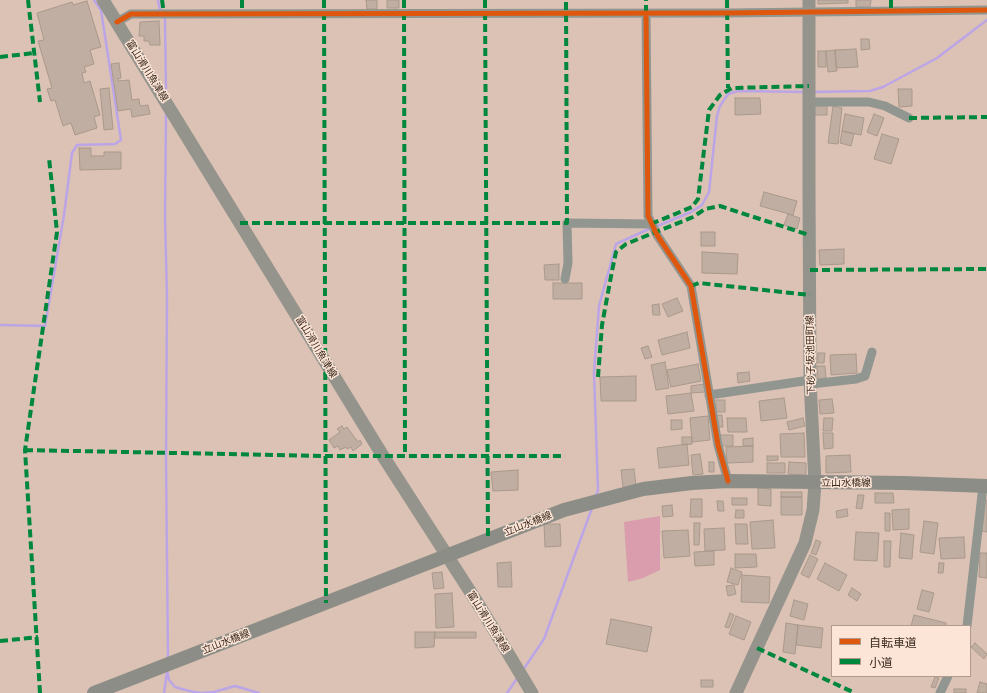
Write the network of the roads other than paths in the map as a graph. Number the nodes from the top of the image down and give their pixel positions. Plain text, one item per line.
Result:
1 (103, 0) edge
2 (809, 6) edge
3 (987, 10) edge
4 (646, 13) junction
5 (117, 22) junction
6 (809, 102) junction
7 (910, 118) dead end
8 (651, 224) junction
9 (565, 278) dead end
10 (872, 352) dead end
11 (811, 382) junction
12 (709, 395) junction
13 (728, 481) junction
14 (815, 482) junction
15 (985, 486) edge
16 (445, 556) junction
17 (967, 625) edge
18 (948, 677) edge
19 (529, 688) edge
20 (94, 693) edge
21 (736, 693) edge
22 (940, 693) edge

1 - 5 main road, 富山滑川魚津線
2 - 3 street
2 - 4 street
2 - 6 main road, 下砂子坂池田町線
4 - 5 street
4 - 8 street
5 - 16 main road, 富山滑川魚津線
6 - 7 street
6 - 11 main road, 下砂子坂池田町線
8 - 9 street
8 - 12 street
10 - 11 street
11 - 12 street
11 - 14 main road, 下砂子坂池田町線
12 - 13 street
13 - 14 main road, 立山水橋線
13 - 16 main road, 立山水橋線
14 - 15 main road, 立山水橋線
14 - 21 main road, 下砂子坂池田町線
15 - 17 street
16 - 19 main road, 富山滑川魚津線
16 - 20 main road, 立山水橋線
18 - 22 street

